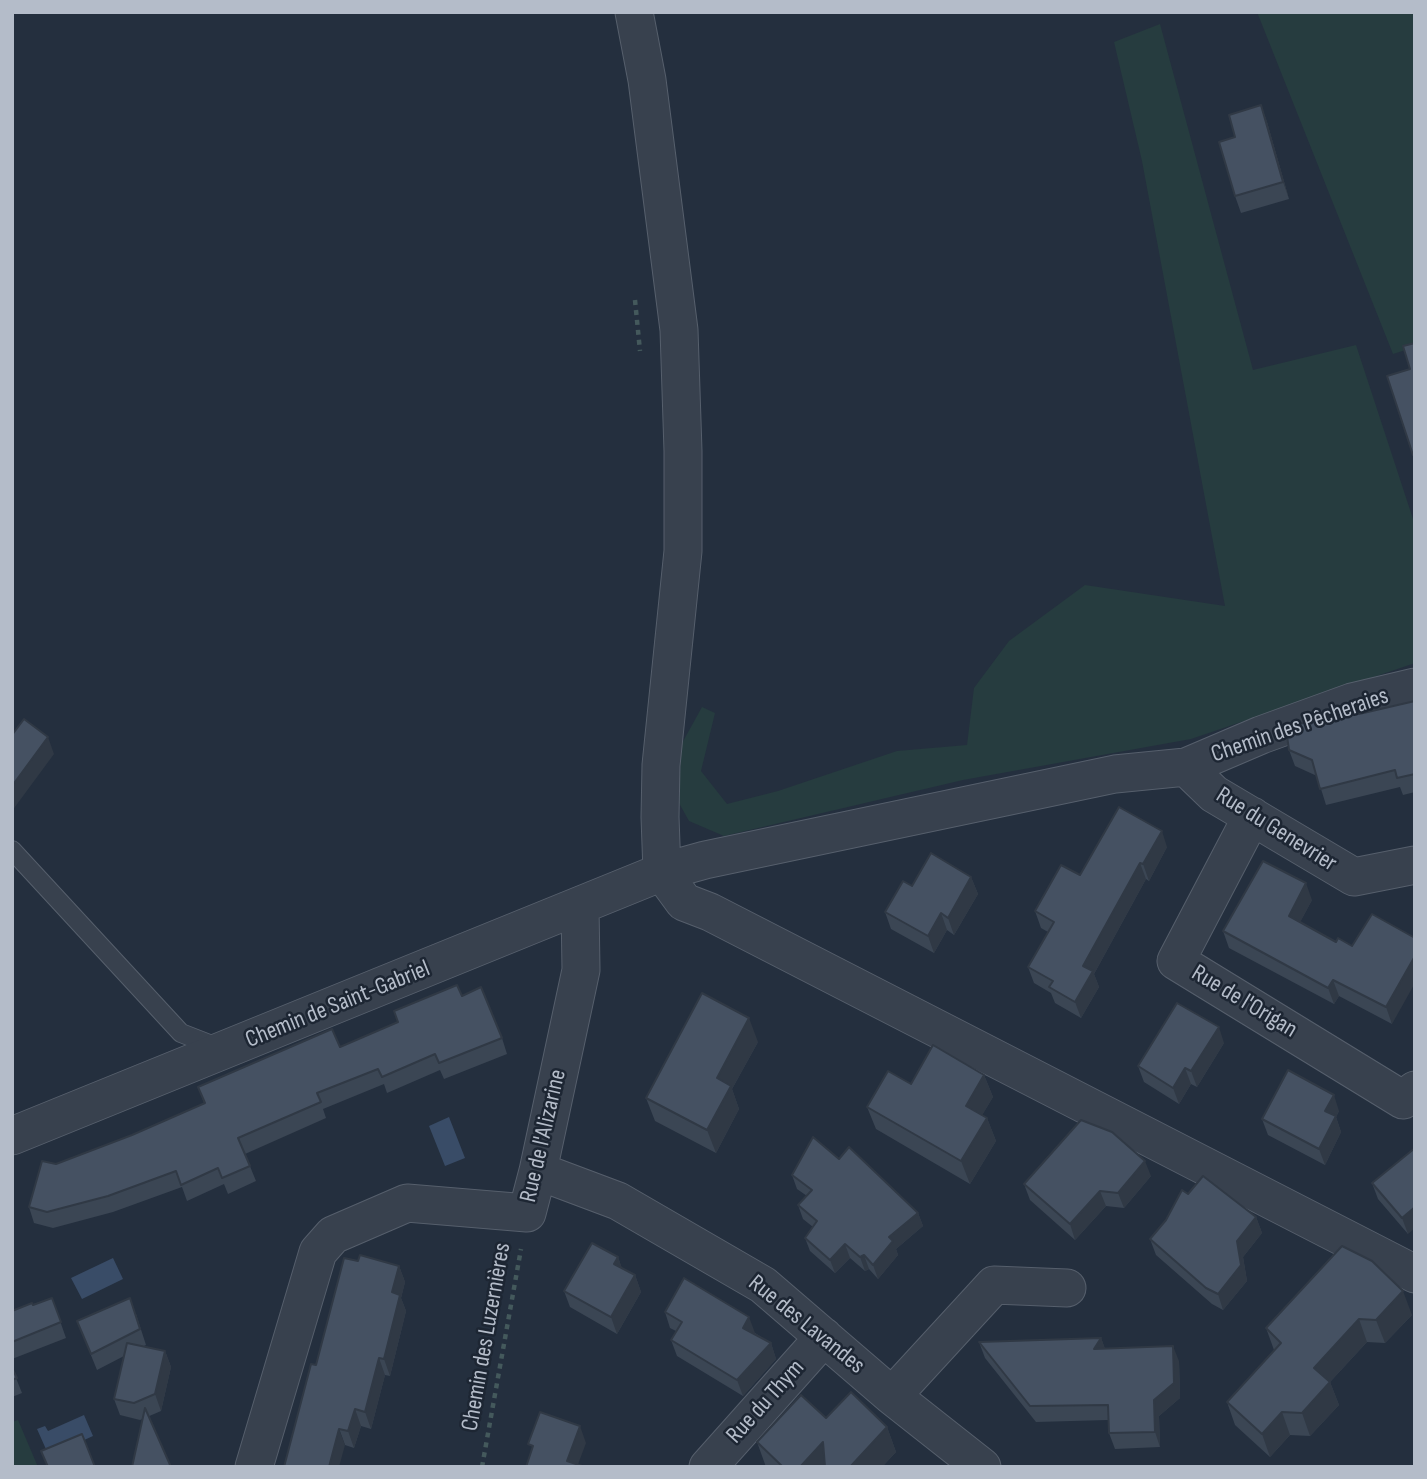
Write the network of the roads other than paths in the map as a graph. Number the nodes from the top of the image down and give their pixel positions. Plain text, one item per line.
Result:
1 (634, 12) edge
2 (1415, 687) edge
3 (1186, 767) junction
4 (1252, 816) junction
5 (12, 850) edge
6 (1415, 865) edge
7 (662, 872) junction
8 (580, 906) junction
9 (225, 1050) junction
10 (1415, 1090) edge
11 (12, 1136) edge
12 (538, 1171) junction
13 (1415, 1274) edge
14 (1067, 1288) dead end
15 (824, 1337) junction
16 (892, 1396) junction
17 (254, 1467) edge
18 (708, 1467) edge
19 (982, 1467) edge

1 - 7 street
2 - 3 street, Chemin des Pêcheraies
3 - 4 street, Rue du Genevrier
3 - 7 street, Chemin des Pêcheraies
4 - 6 street, Rue du Genevrier
4 - 10 street, Rue de l'Origan
5 - 9 lane
7 - 8 street, Chemin de Saint-Gabriel
7 - 13 street
8 - 9 street, Chemin de Saint-Gabriel
8 - 12 street, Rue de l'Alizarine
9 - 11 street, Chemin de Saint-Gabriel
12 - 15 street, Rue des Lavandes
12 - 17 street, Rue de l'Alizarine
14 - 16 street
15 - 16 street, Rue des Lavandes
15 - 18 street, Rue du Thym
16 - 19 street, Rue des Lavandes

